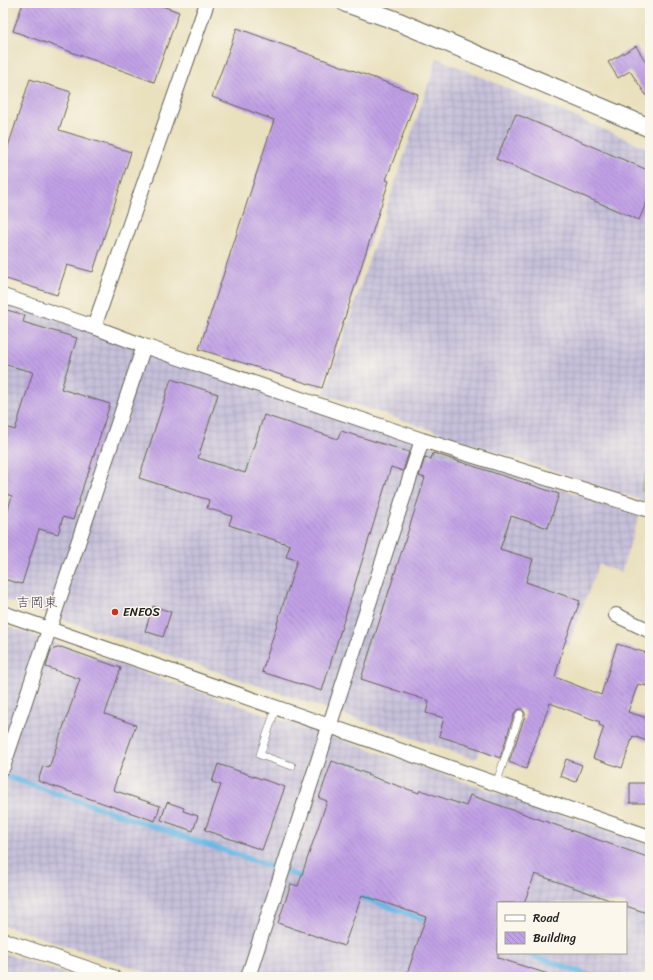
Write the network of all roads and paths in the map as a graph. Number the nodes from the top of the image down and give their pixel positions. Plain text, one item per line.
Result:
1 (207, 3) edge
2 (346, 3) edge
3 (650, 128) edge
4 (3, 296) edge
5 (94, 327) junction
6 (144, 346) junction
7 (422, 440) junction
8 (650, 510) edge
9 (3, 614) edge
10 (616, 615) dead end
11 (49, 629) junction
12 (650, 631) edge
13 (276, 708) junction
14 (520, 714) dead end
15 (330, 727) junction
16 (292, 766) dead end
17 (3, 767) edge
18 (496, 784) junction
19 (650, 837) edge
20 (3, 940) edge
21 (113, 977) edge
22 (248, 977) edge

1 - 5 street
2 - 3 street
4 - 5 street
5 - 6 street
6 - 7 street
6 - 11 street
7 - 8 street
7 - 15 street
9 - 11 street
10 - 12 street
11 - 13 street
11 - 17 street
13 - 15 street
13 - 16 lane
14 - 18 lane
15 - 18 street
15 - 22 street
18 - 19 street
20 - 21 street

